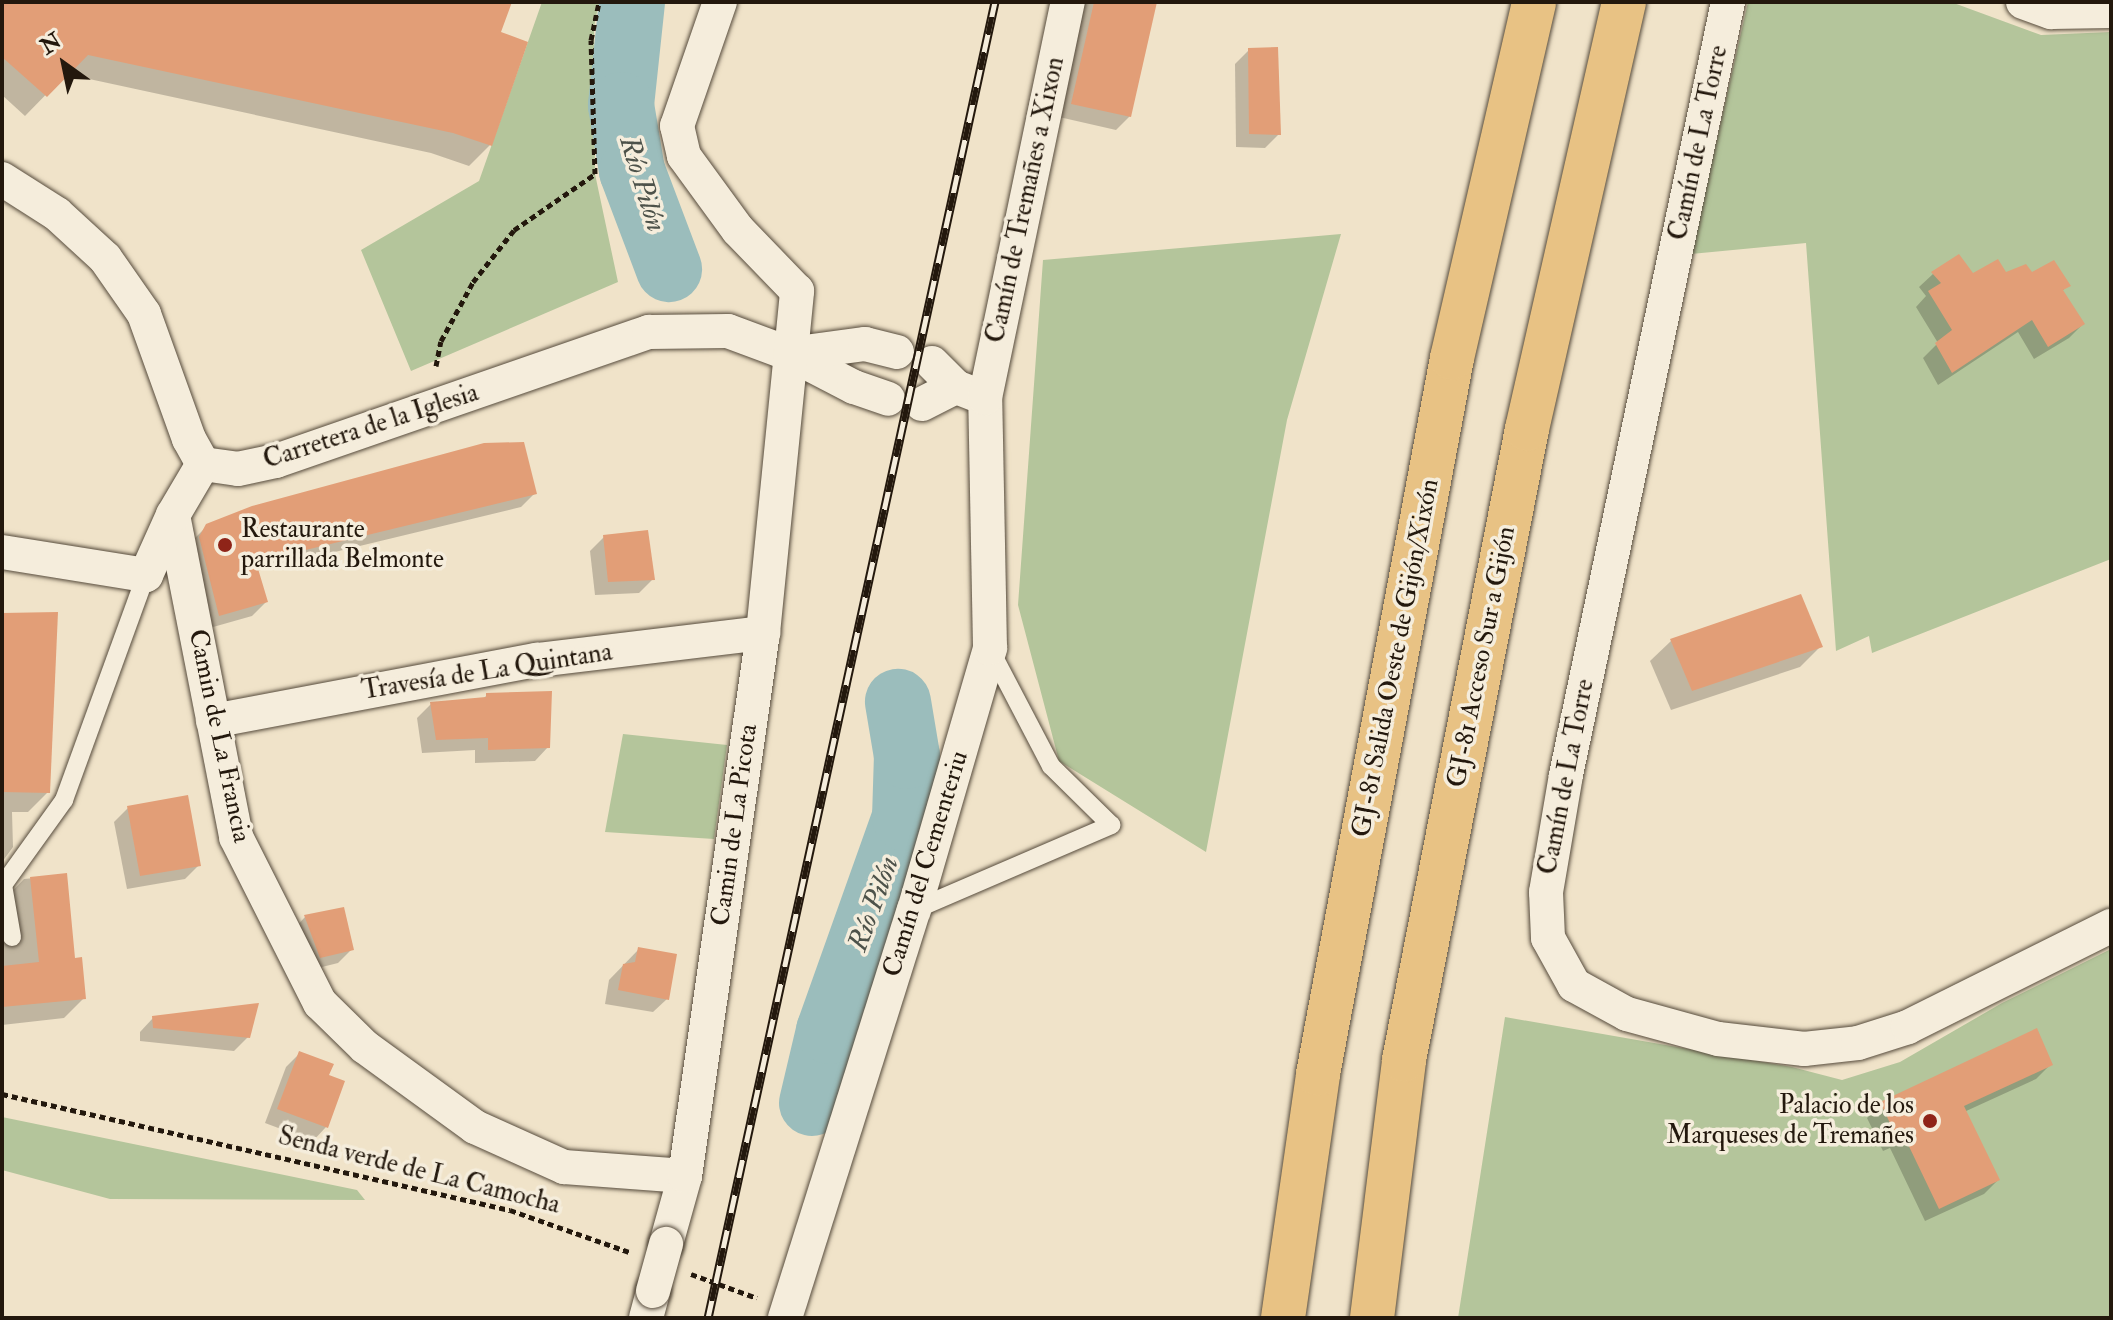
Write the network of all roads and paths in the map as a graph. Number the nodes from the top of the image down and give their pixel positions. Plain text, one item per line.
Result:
1 (599, 2) edge
2 (720, 2) edge
3 (1068, 2) edge
4 (1534, 2) edge
5 (1624, 2) edge
6 (1728, 2) edge
7 (2023, 2) edge
8 (2111, 11) edge
9 (2, 154) edge
10 (2, 179) edge
11 (57, 214) junction
12 (897, 352) dead end
13 (790, 354) junction
14 (436, 366) dead end
15 (958, 383) junction
16 (888, 399) dead end
17 (922, 404) dead end
18 (203, 464) junction
19 (173, 515) junction
20 (2, 552) edge
21 (146, 575) junction
22 (763, 633) junction
23 (990, 648) junction
24 (213, 721) junction
25 (914, 910) junction
26 (2111, 926) edge
27 (12, 937) dead end
28 (2, 1094) edge
29 (685, 1176) junction
30 (653, 1250) junction
31 (685, 1272) dead end
32 (649, 1304) edge
33 (786, 1313) edge
34 (1283, 1318) edge
35 (1372, 1318) edge

1 - 14 path
2 - 13 street, Camin de La Picota
3 - 15 street, Camín de Tremañes a Xixon
4 - 34 highway, GJ-81 Salida Oeste de Gijón/Xixón
5 - 35 highway, GJ-81 Acceso Sur a Gijón
6 - 26 street, Camín de La Torre
7 - 8 street
9 - 11 street
10 - 11 street
11 - 18 street
12 - 13 street, Carretera de la Iglesia
13 - 16 street, Carretera de la Iglesia
13 - 18 street, Carretera de la Iglesia
13 - 22 street, Camin de La Picota
15 - 17 street
15 - 23 street, Camín del Cementeriu
18 - 19 street
19 - 21 street
19 - 24 street, Camin de La Francia
20 - 21 street
21 - 27 lane
22 - 24 street, Travesía de La Quintana
22 - 29 street, Camin de La Picota
23 - 25 street, Camín del Cementeriu
23 - 25 lane
24 - 29 street, Camin de La Francia
25 - 33 street, Camín del Cementeriu
28 - 30 path, Senda verde de La Camocha
29 - 30 street, Camin de La Picota
30 - 32 street, Camin de La Picota, bridge
31 - 33 path

